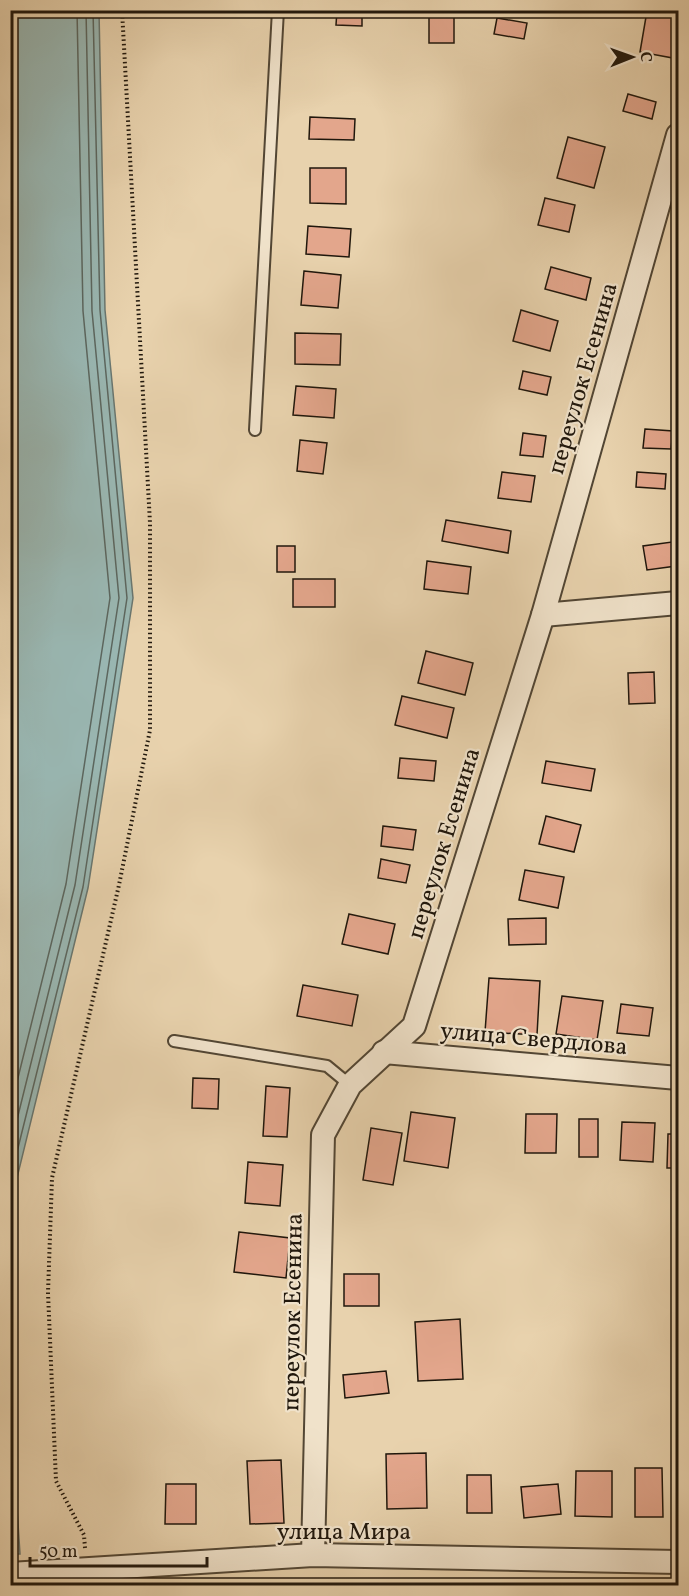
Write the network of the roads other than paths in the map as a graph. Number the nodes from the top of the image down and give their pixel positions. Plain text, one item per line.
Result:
1 (278, 10) edge
2 (678, 135) edge
3 (255, 430) dead end
4 (678, 603) edge
5 (543, 615) junction
6 (174, 1041) dead end
7 (384, 1052) junction
8 (678, 1078) edge
9 (350, 1085) junction
10 (313, 1555) junction
11 (678, 1562) edge
12 (10, 1574) edge

1 - 3 lane
2 - 5 street, переулок Есенина
4 - 5 street
5 - 7 street, переулок Есенина
6 - 9 lane
7 - 8 street, улица Свердлова
7 - 9 street, переулок Есенина
9 - 10 street, переулок Есенина
10 - 11 street, улица Мира
10 - 12 street, улица Мира

